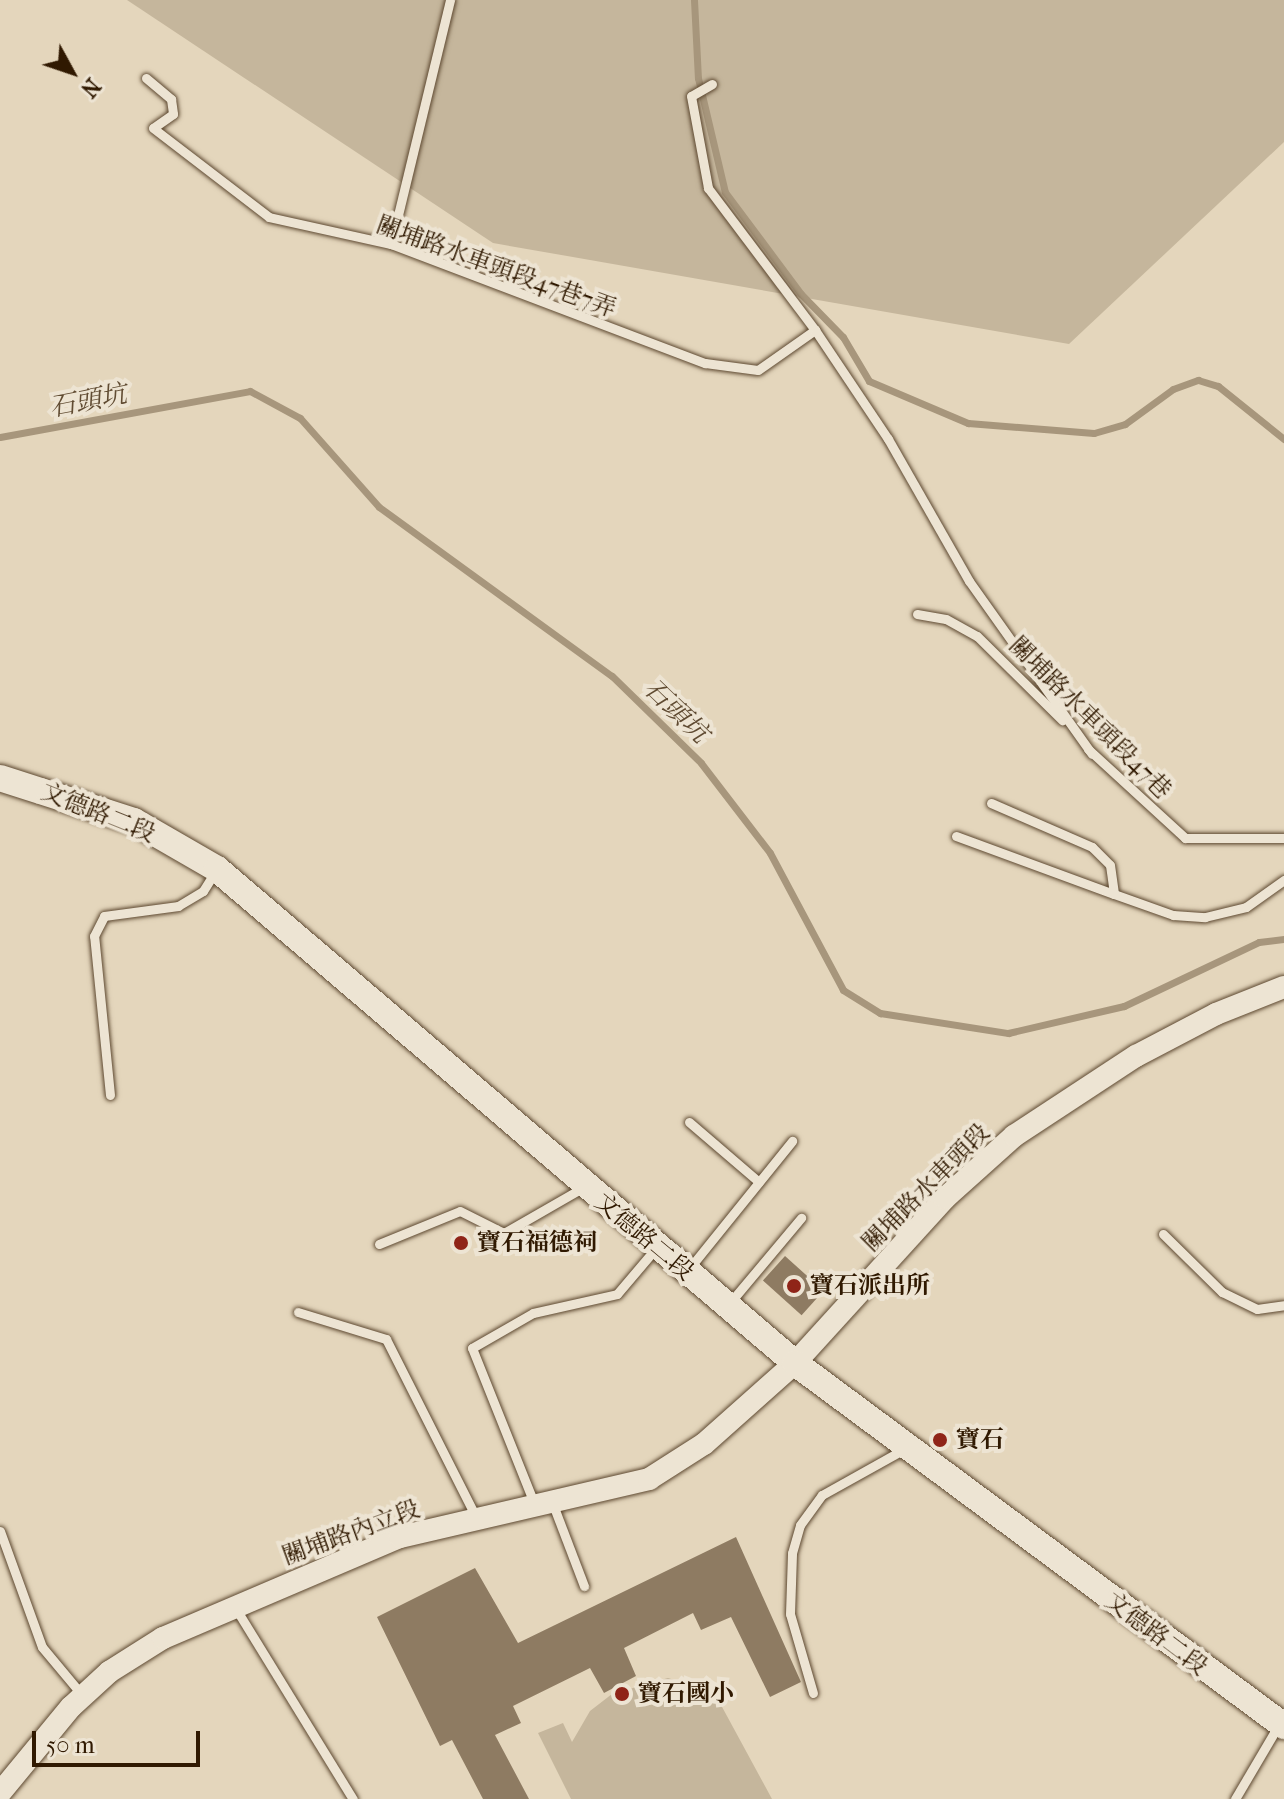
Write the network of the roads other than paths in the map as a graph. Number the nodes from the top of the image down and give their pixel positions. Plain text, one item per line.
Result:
1 (450, 0) edge
2 (146, 78) dead end
3 (712, 84) dead end
4 (391, 244) junction
5 (815, 330) junction
6 (917, 614) dead end
7 (1092, 754) junction
8 (0, 778) edge
9 (991, 803) dead end
10 (956, 836) dead end
11 (1284, 838) edge
12 (217, 869) junction
13 (1284, 880) edge
14 (1114, 894) junction
15 (1284, 987) edge
16 (110, 1095) dead end
17 (689, 1122) dead end
18 (792, 1141) dead end
19 (759, 1182) junction
20 (584, 1187) junction
21 (801, 1218) dead end
22 (1163, 1234) dead end
23 (379, 1244) dead end
24 (656, 1248) junction
25 (686, 1273) junction
26 (1284, 1305) edge
27 (726, 1307) junction
28 (298, 1312) dead end
29 (795, 1363) junction
30 (906, 1448) junction
31 (543, 1504) junction
32 (477, 1520) junction
33 (0, 1531) edge
34 (584, 1586) dead end
35 (234, 1606) junction
36 (813, 1693) dead end
37 (83, 1696) junction
38 (1282, 1724) edge
39 (0, 1793) edge
40 (353, 1799) edge
41 (1235, 1799) edge

1 - 4 lane
2 - 4 lane, 關埔路水車頭段47巷7弄
3 - 5 lane
4 - 5 lane, 關埔路水車頭段47巷7弄
5 - 7 lane
6 - 7 lane, 關埔路水車頭段47巷
7 - 11 lane, 關埔路水車頭段47巷
8 - 12 main road, 文德路二段
9 - 14 lane
10 - 14 lane
12 - 16 lane
12 - 20 main road, 文德路二段
13 - 14 lane
15 - 29 street, 關埔路水車頭段
17 - 19 lane
18 - 19 lane
19 - 25 lane
20 - 23 lane
20 - 24 main road, 文德路二段
21 - 27 lane
22 - 26 lane
24 - 25 main road, 文德路二段
24 - 31 lane
25 - 27 main road, 文德路二段
27 - 29 main road, 文德路二段
28 - 32 lane
29 - 30 main road, 文德路二段
29 - 31 street, 關埔路內立段
30 - 36 lane
30 - 38 main road, 文德路二段
31 - 32 street, 關埔路內立段
31 - 34 lane
32 - 35 street, 關埔路內立段
33 - 37 lane
35 - 37 street, 關埔路內立段
35 - 40 lane
37 - 39 street, 關埔路內立段
38 - 41 lane

